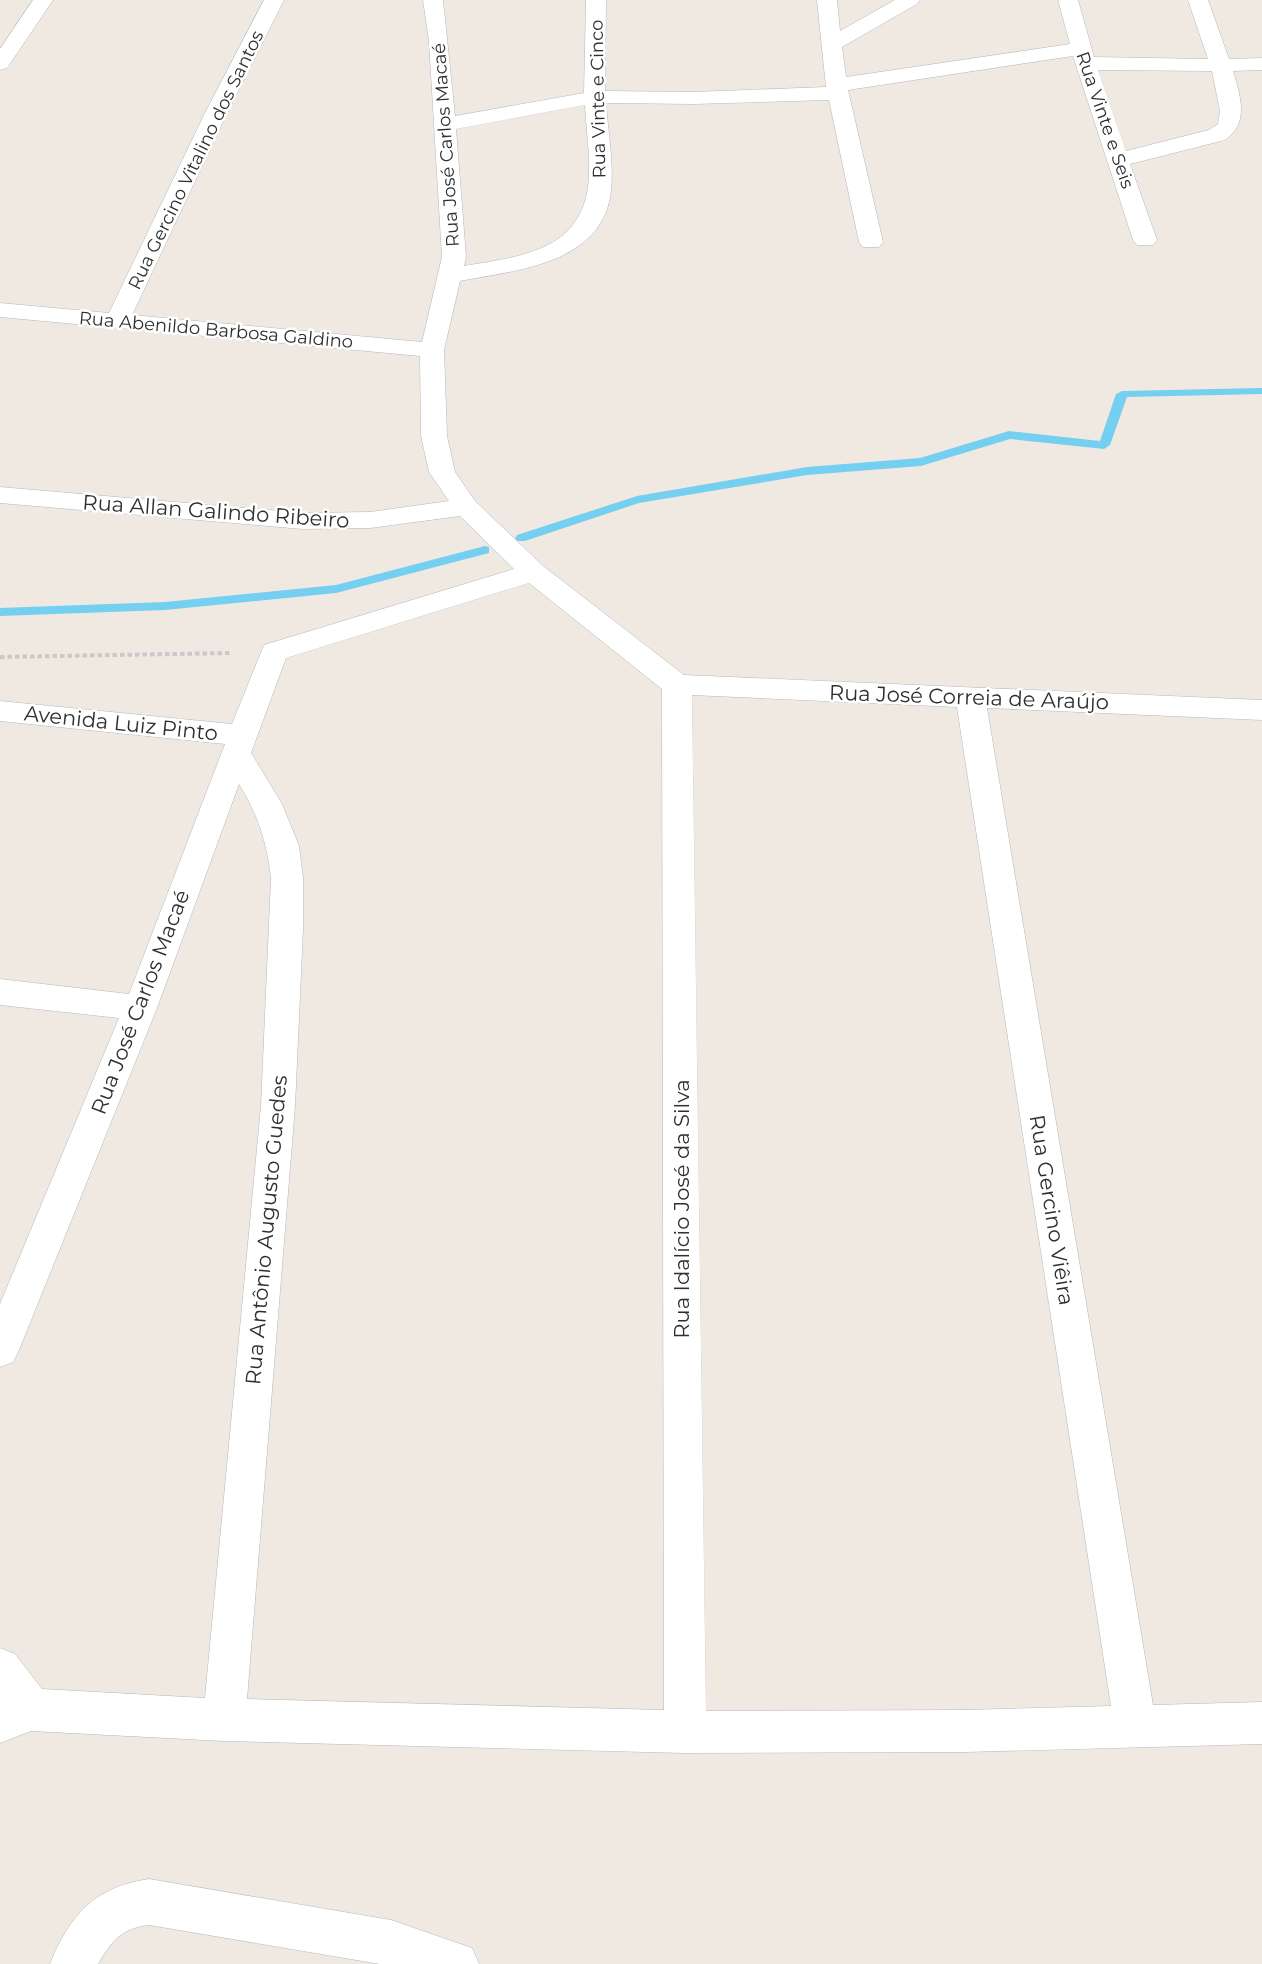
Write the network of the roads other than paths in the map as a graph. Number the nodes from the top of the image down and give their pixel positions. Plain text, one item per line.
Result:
1 (43, 0) edge
2 (274, 0) edge
3 (433, 0) edge
4 (596, 0) edge
5 (827, 0) edge
6 (910, 0) edge
7 (1068, 0) edge
8 (1198, 0) edge
9 (832, 45) junction
10 (1083, 56) junction
11 (0, 64) edge
12 (1262, 64) edge
13 (1221, 65) junction
14 (837, 89) junction
15 (595, 97) junction
16 (445, 124) junction
17 (1118, 160) junction
18 (1145, 240) dead end
19 (871, 242) dead end
20 (449, 276) junction
21 (0, 310) edge
22 (118, 320) junction
23 (432, 350) junction
24 (0, 495) edge
25 (466, 507) junction
26 (533, 572) junction
27 (676, 685) junction
28 (970, 696) junction
29 (1262, 710) edge
30 (0, 711) edge
31 (238, 744) junction
32 (0, 992) edge
33 (140, 1008) junction
34 (1, 1342) edge
35 (0, 1669) edge
36 (15, 1716) edge
37 (224, 1720) junction
38 (1262, 1723) edge
39 (1135, 1724) junction
40 (685, 1732) junction
41 (73, 1964) edge
42 (456, 1964) edge

1 - 11 street
2 - 22 street, Rua Gercino Vitalino dos Santos
3 - 16 street, Rua José Carlos Macaé
4 - 15 street, Rua Vinte e Cinco
5 - 9 street
6 - 9 street
7 - 10 street, Rua Vinte e Seis
8 - 13 street
9 - 14 street
10 - 13 street
10 - 14 street
10 - 17 street, Rua Vinte e Seis
12 - 13 street
13 - 17 street
14 - 15 street
14 - 19 street
15 - 16 street
15 - 20 street, Rua Vinte e Cinco
16 - 20 street, Rua José Carlos Macaé
17 - 18 street, Rua Vinte e Seis
20 - 23 street, Rua José Carlos Macaé
21 - 22 street, Rua Abenildo Barbosa Galdino
22 - 23 street, Rua Abenildo Barbosa Galdino
23 - 25 street, Rua José Carlos Macaé
24 - 25 street, Rua Allan Galindo Ribeiro
25 - 26 street, Rua José Carlos Macaé
26 - 27 street, Rua José Carlos Macaé
26 - 31 street, Rua José Carlos Macaé
27 - 28 street, Rua José Correia de Araújo
27 - 40 street, Rua Idalício José da Silva
28 - 29 street, Rua José Correia de Araújo
28 - 39 street, Rua Gercino Viêira
30 - 31 street, Avenida Luiz Pinto
31 - 33 street, Rua José Carlos Macaé
31 - 37 street, Rua Antônio Augusto Guedes
32 - 33 street
33 - 34 street, Rua José Carlos Macaé
35 - 36 street
36 - 37 street
37 - 40 street
38 - 39 street
39 - 40 street
41 - 42 street

